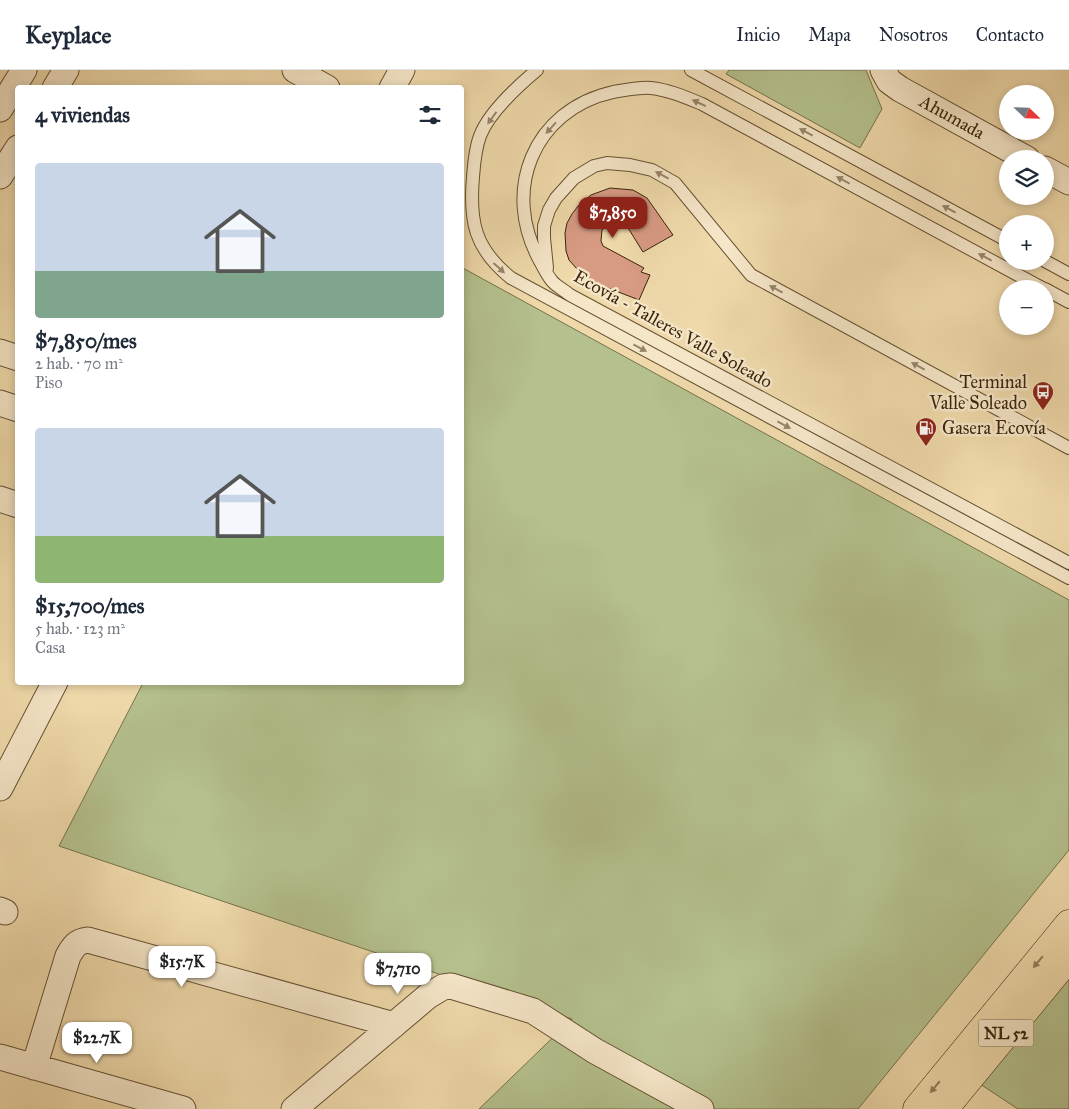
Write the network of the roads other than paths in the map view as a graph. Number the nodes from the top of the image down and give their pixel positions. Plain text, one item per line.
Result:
1 (24, 70) edge
2 (66, 70) edge
3 (295, 70) edge
4 (402, 70) edge
5 (537, 70) edge
6 (691, 70) edge
7 (883, 70) edge
8 (57, 85) edge
9 (322, 85) edge
10 (394, 85) edge
11 (0, 109) edge
12 (1011, 150) edge
13 (15, 152) edge
14 (0, 174) edge
15 (1054, 174) edge
16 (1069, 182) edge
17 (999, 236) edge
18 (1054, 266) edge
19 (548, 274) junction
20 (1069, 274) edge
21 (1027, 280) edge
22 (1054, 294) edge
23 (554, 301) junction
24 (1069, 302) edge
25 (0, 352) edge
26 (15, 357) edge
27 (0, 403) edge
28 (15, 408) edge
29 (1069, 448) edge
30 (0, 499) edge
31 (15, 505) edge
32 (1069, 563) edge
33 (1069, 578) edge
34 (53, 685) edge
35 (0, 788) edge
36 (1069, 924) edge
37 (1069, 956) edge
38 (394, 1025) junction
39 (0, 1057) edge
40 (34, 1067) junction
41 (962, 1098) edge
42 (183, 1109) edge
43 (294, 1109) edge
44 (701, 1109) edge
45 (917, 1109) edge
46 (944, 1109) edge

1 - 11 street
2 - 8 street
3 - 9 street
4 - 10 street
5 -> 23 lane
17 -> 6 lane
7 - 12 street, Ahumada
13 - 14 street
15 - 16 street
18 - 20 lane
21 -> 19 lane, Ecovía - Talleres Valle Soleado
19 - 23 lane
29 -> 19 lane
19 - 32 lane, Ecovía - Talleres Valle Soleado
22 - 24 lane, Ecovía - Talleres Valle Soleado
23 -> 33 lane
25 - 26 street
27 - 28 street
30 - 31 street
34 - 35 street
36 -> 45 main road
37 - 41 main road, NL 52
38 - 40 street
38 - 43 street
38 - 44 street
39 - 40 street
40 - 42 street
41 - 46 main road, NL 52

